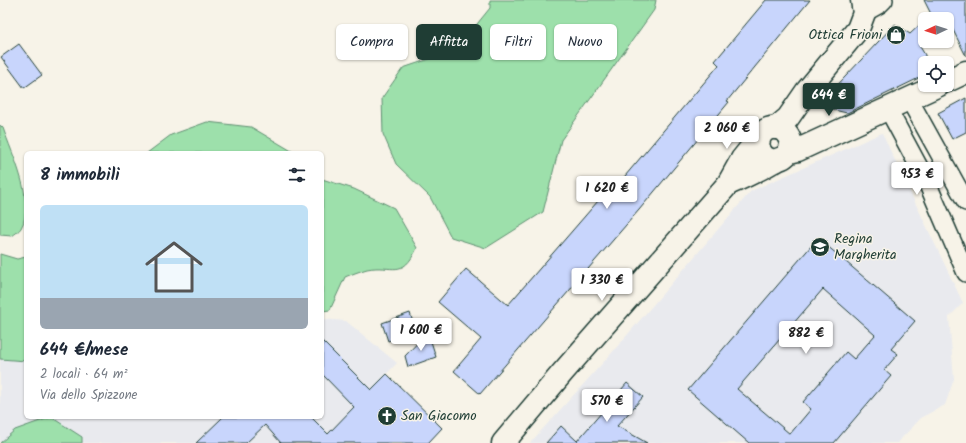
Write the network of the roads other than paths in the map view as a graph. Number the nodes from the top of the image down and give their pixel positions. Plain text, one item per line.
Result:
1 (884, 0) edge
2 (863, 7) edge
3 (966, 72) edge
4 (954, 78) edge
5 (924, 92) edge
6 (909, 99) junction
7 (888, 109) junction
8 (778, 143) junction
9 (966, 202) edge
10 (966, 273) edge
11 (503, 443) edge

1 - 2 street
2 - 8 street
3 - 4 street
5 - 6 street
6 - 7 street
6 - 9 street
7 - 8 street
7 - 10 street
8 - 11 street

